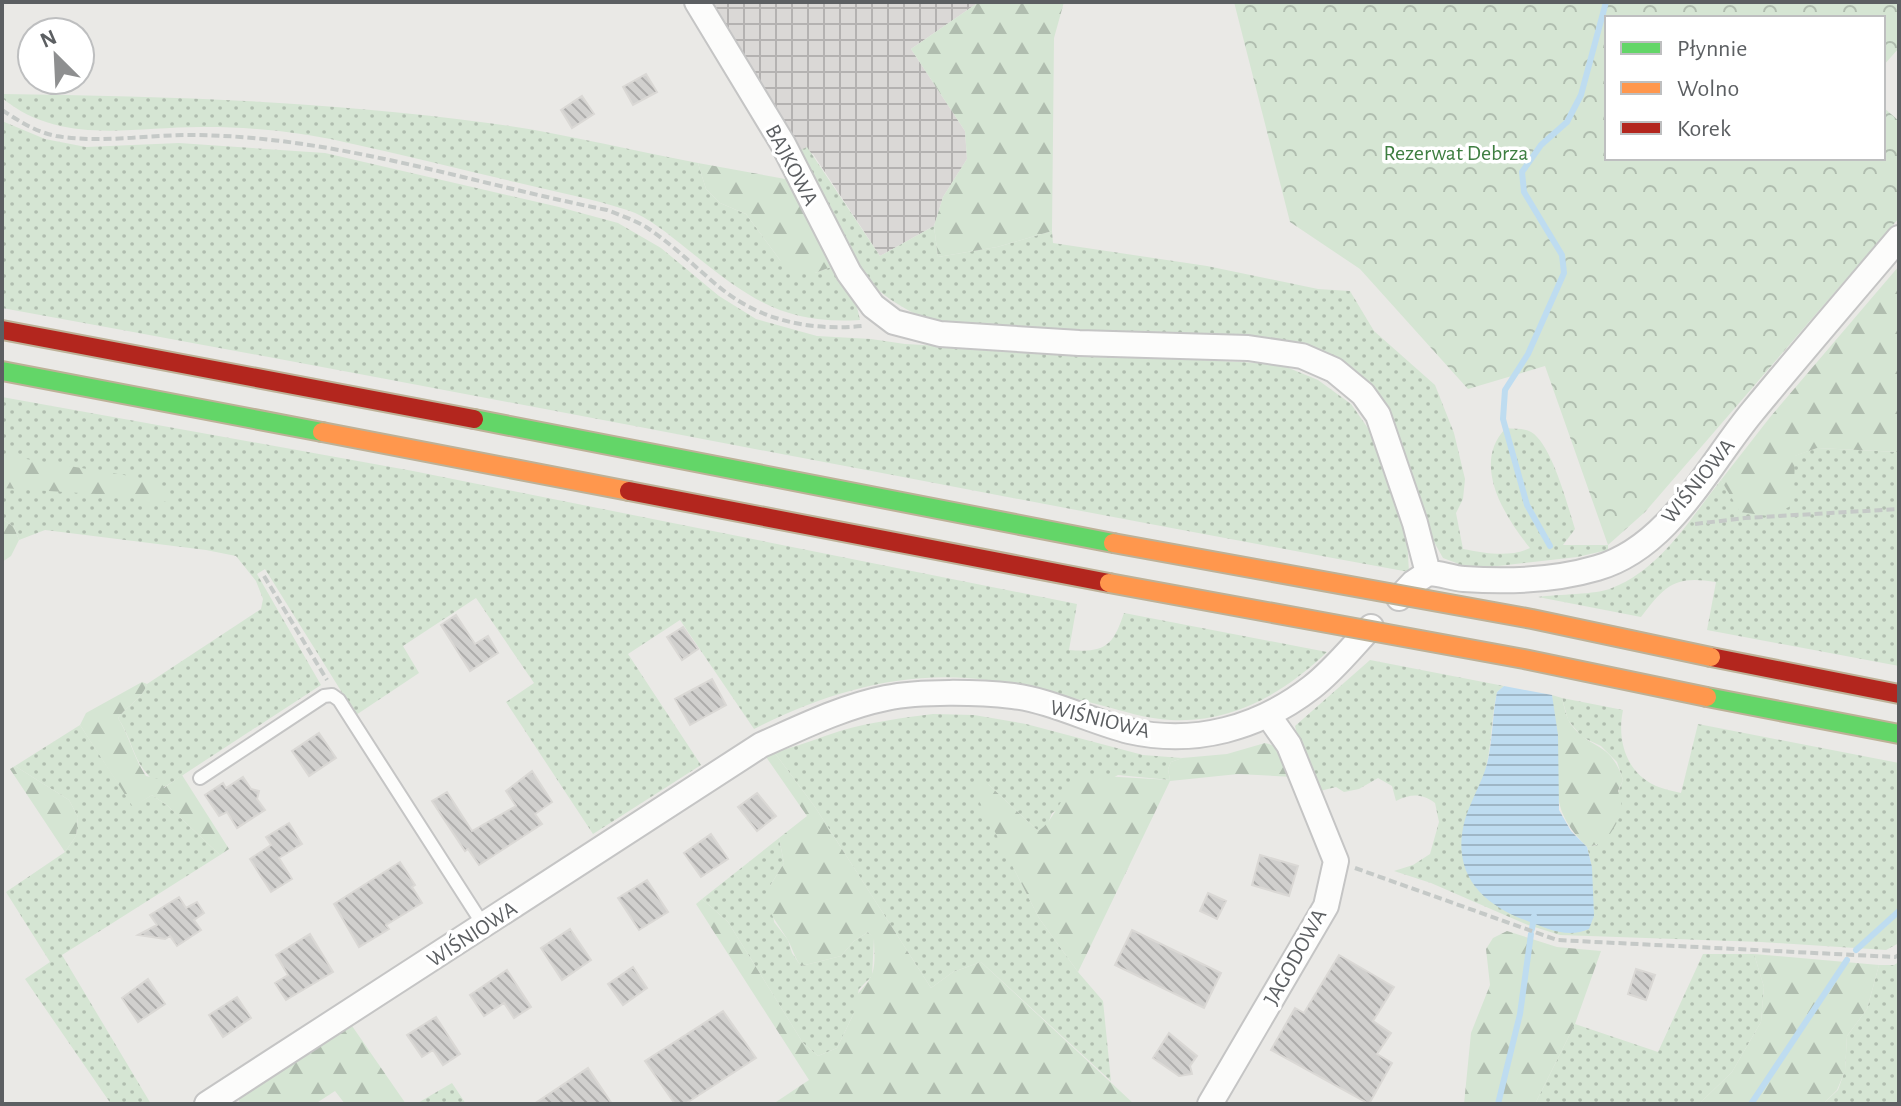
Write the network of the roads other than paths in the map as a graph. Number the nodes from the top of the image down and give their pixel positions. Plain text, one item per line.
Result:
1 (697, 2) edge
2 (1899, 238) edge
3 (2, 330) edge
4 (2, 371) edge
5 (1428, 573) junction
6 (1899, 694) edge
7 (1268, 715) junction
8 (1899, 734) edge
9 (200, 778) dead end
10 (484, 926) junction
11 (207, 1104) edge
12 (1210, 1104) edge

1 - 5 street, BAJKOWA
2 - 5 street, WIŚNIOWA
3 - 6 highway, bridge
4 - 8 highway, bridge
5 - 7 street, WIŚNIOWA
7 - 10 street, WIŚNIOWA
7 - 12 street, JAGODOWA
9 - 10 lane
10 - 11 street, WIŚNIOWA

